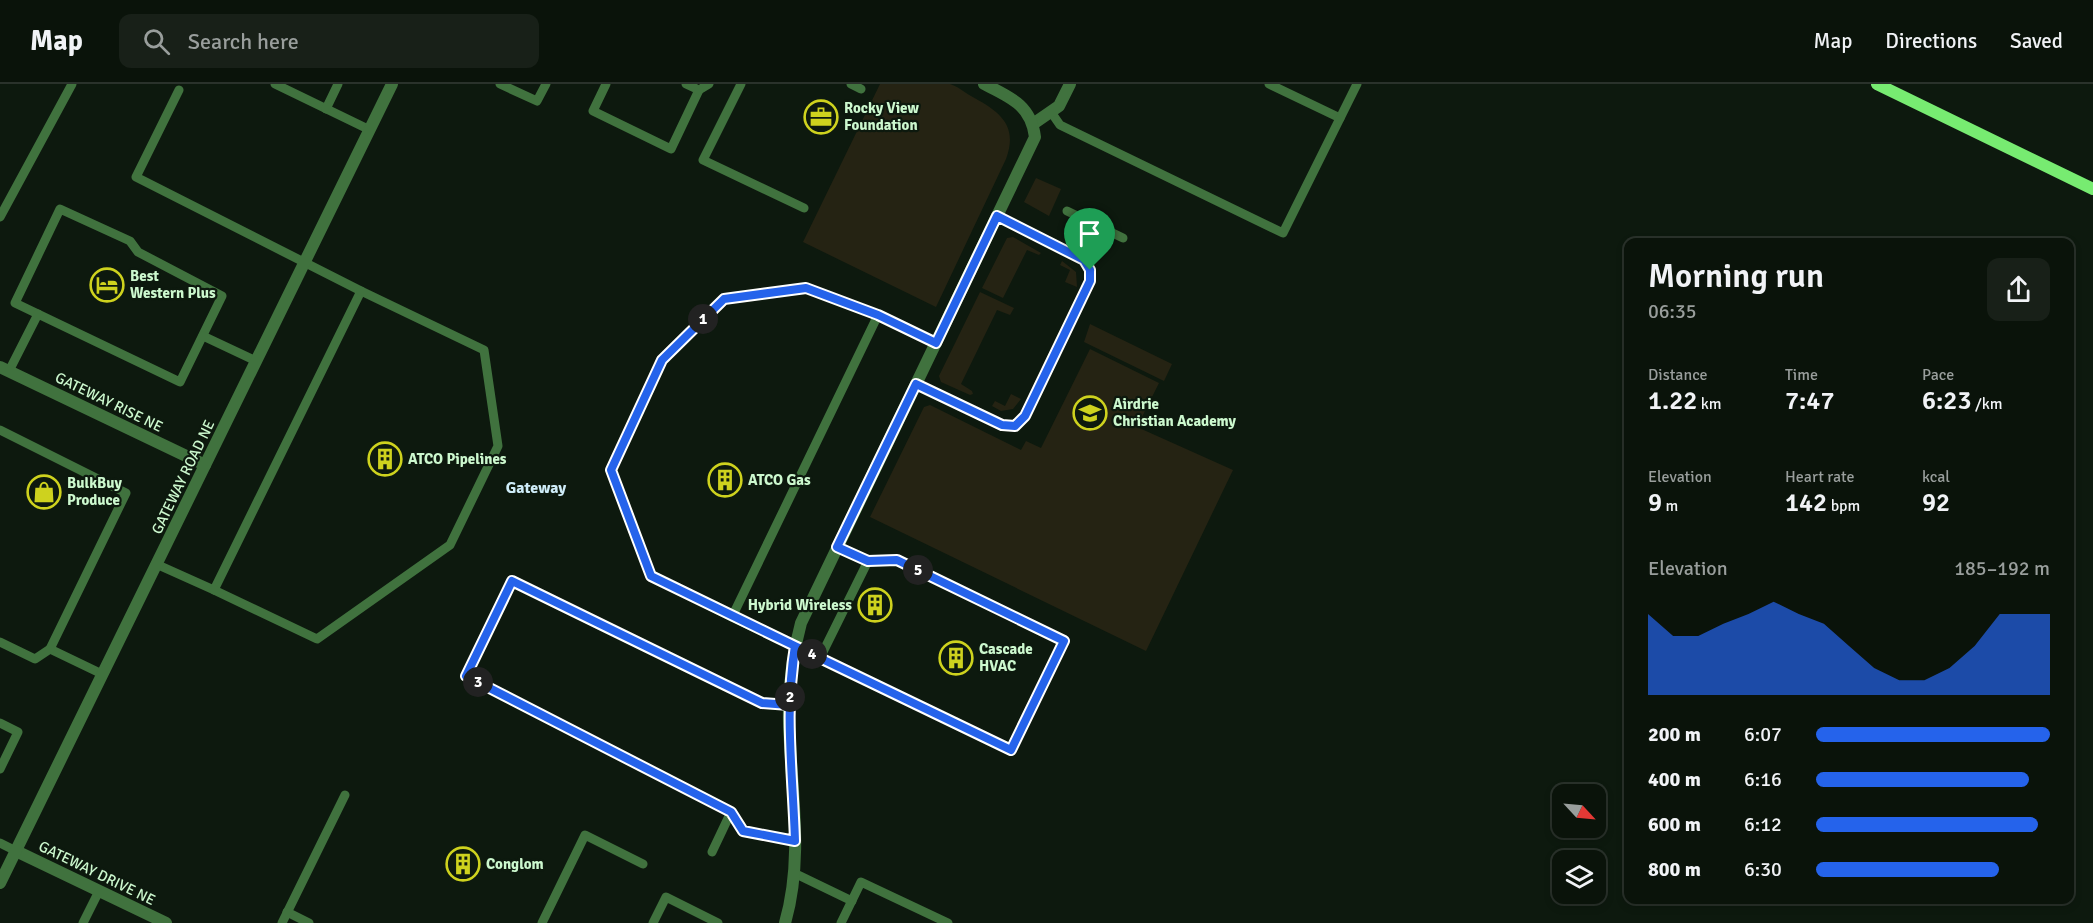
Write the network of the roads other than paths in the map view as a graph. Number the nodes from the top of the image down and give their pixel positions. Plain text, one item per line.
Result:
1 (72, 84) edge
2 (275, 84) edge
3 (302, 84) edge
4 (338, 84) edge
5 (392, 84) edge
6 (500, 84) edge
7 (546, 84) edge
8 (606, 84) edge
9 (686, 84) edge
10 (709, 84) edge
11 (741, 84) edge
12 (851, 84) edge
13 (984, 84) edge
14 (1070, 84) edge
15 (1269, 84) edge
16 (1357, 84) edge
17 (1877, 84) edge
18 (861, 89) dead end
19 (179, 90) dead end
20 (699, 90) junction
21 (297, 94) junction
22 (326, 109) junction
23 (1051, 112) junction
24 (1340, 118) junction
25 (1033, 124) junction
26 (370, 130) junction
27 (2093, 189) edge
28 (804, 207) dead end
29 (1067, 211) dead end
30 (997, 216) junction
31 (0, 217) edge
32 (1088, 221) junction
33 (1123, 238) dead end
34 (1073, 254) junction
35 (304, 262) junction
36 (361, 291) junction
37 (38, 314) junction
38 (878, 315) junction
39 (203, 336) junction
40 (936, 343) junction
41 (256, 361) junction
42 (5, 369) edge
43 (916, 384) junction
44 (0, 430) edge
45 (205, 465) junction
46 (837, 547) junction
47 (868, 561) junction
48 (156, 564) junction
49 (214, 590) junction
50 (732, 617) junction
51 (0, 642) edge
52 (795, 646) junction
53 (50, 649) junction
54 (820, 658) junction
55 (102, 674) junction
56 (789, 705) junction
57 (0, 723) edge
58 (0, 768) edge
59 (345, 795) dead end
60 (731, 812) junction
61 (795, 841) junction
62 (0, 843) edge
63 (16, 851) junction
64 (712, 852) dead end
65 (643, 864) dead end
66 (794, 873) junction
67 (0, 883) edge
68 (99, 891) junction
69 (852, 901) junction
70 (287, 912) junction
71 (83, 923) edge
72 (166, 923) edge
73 (282, 923) edge
74 (309, 923) edge
75 (542, 923) edge
76 (653, 923) edge
77 (718, 923) edge
78 (785, 923) edge
79 (841, 923) edge
80 (948, 923) edge

1 - 31 lane
2 - 21 lane
3 - 21 lane
4 - 22 lane
5 - 26 street, GATEWAY ROAD NE
6 - 7 lane
8 - 20 lane
9 - 20 lane
10 - 20 lane
11 - 28 lane
12 - 18 lane
13 - 25 street
14 - 23 street
15 - 24 lane
16 - 24 lane
17 - 27 street
19 - 35 lane
21 - 22 lane
22 - 26 lane
23 - 24 lane
23 - 25 street
25 - 30 street
26 - 35 street, GATEWAY ROAD NE
29 - 32 lane
30 - 34 lane
30 - 40 street
32 - 33 lane
32 - 34 lane
34 - 43 lane
35 - 36 lane
35 - 41 street, GATEWAY ROAD NE
36 - 49 lane
36 - 49 lane
37 - 39 lane
37 - 39 lane
37 - 42 lane
38 - 40 lane
38 - 50 lane
38 - 50 lane
39 - 41 lane
40 - 43 street
41 - 45 street, GATEWAY ROAD NE
42 - 45 street, GATEWAY RISE NE
43 - 46 street
44 - 53 lane
45 - 48 street, GATEWAY ROAD NE
46 - 47 lane
46 - 52 street
47 - 54 lane
47 - 54 lane
48 - 49 lane
48 - 55 street, GATEWAY ROAD NE
50 - 52 lane
51 - 53 lane
52 - 54 lane
52 - 56 street
53 - 55 lane
55 - 63 street, GATEWAY ROAD NE
56 - 60 lane
56 - 61 street
57 - 58 lane
59 - 70 lane
60 - 61 lane
60 - 64 lane
61 - 66 street
62 - 63 lane
63 - 67 street, GATEWAY ROAD NE
63 - 68 street, GATEWAY DRIVE NE
65 - 75 lane
66 - 69 lane
66 - 78 street
68 - 71 lane
68 - 72 street, GATEWAY DRIVE NE
69 - 79 lane
69 - 80 lane
70 - 73 lane
70 - 74 lane
76 - 77 lane

